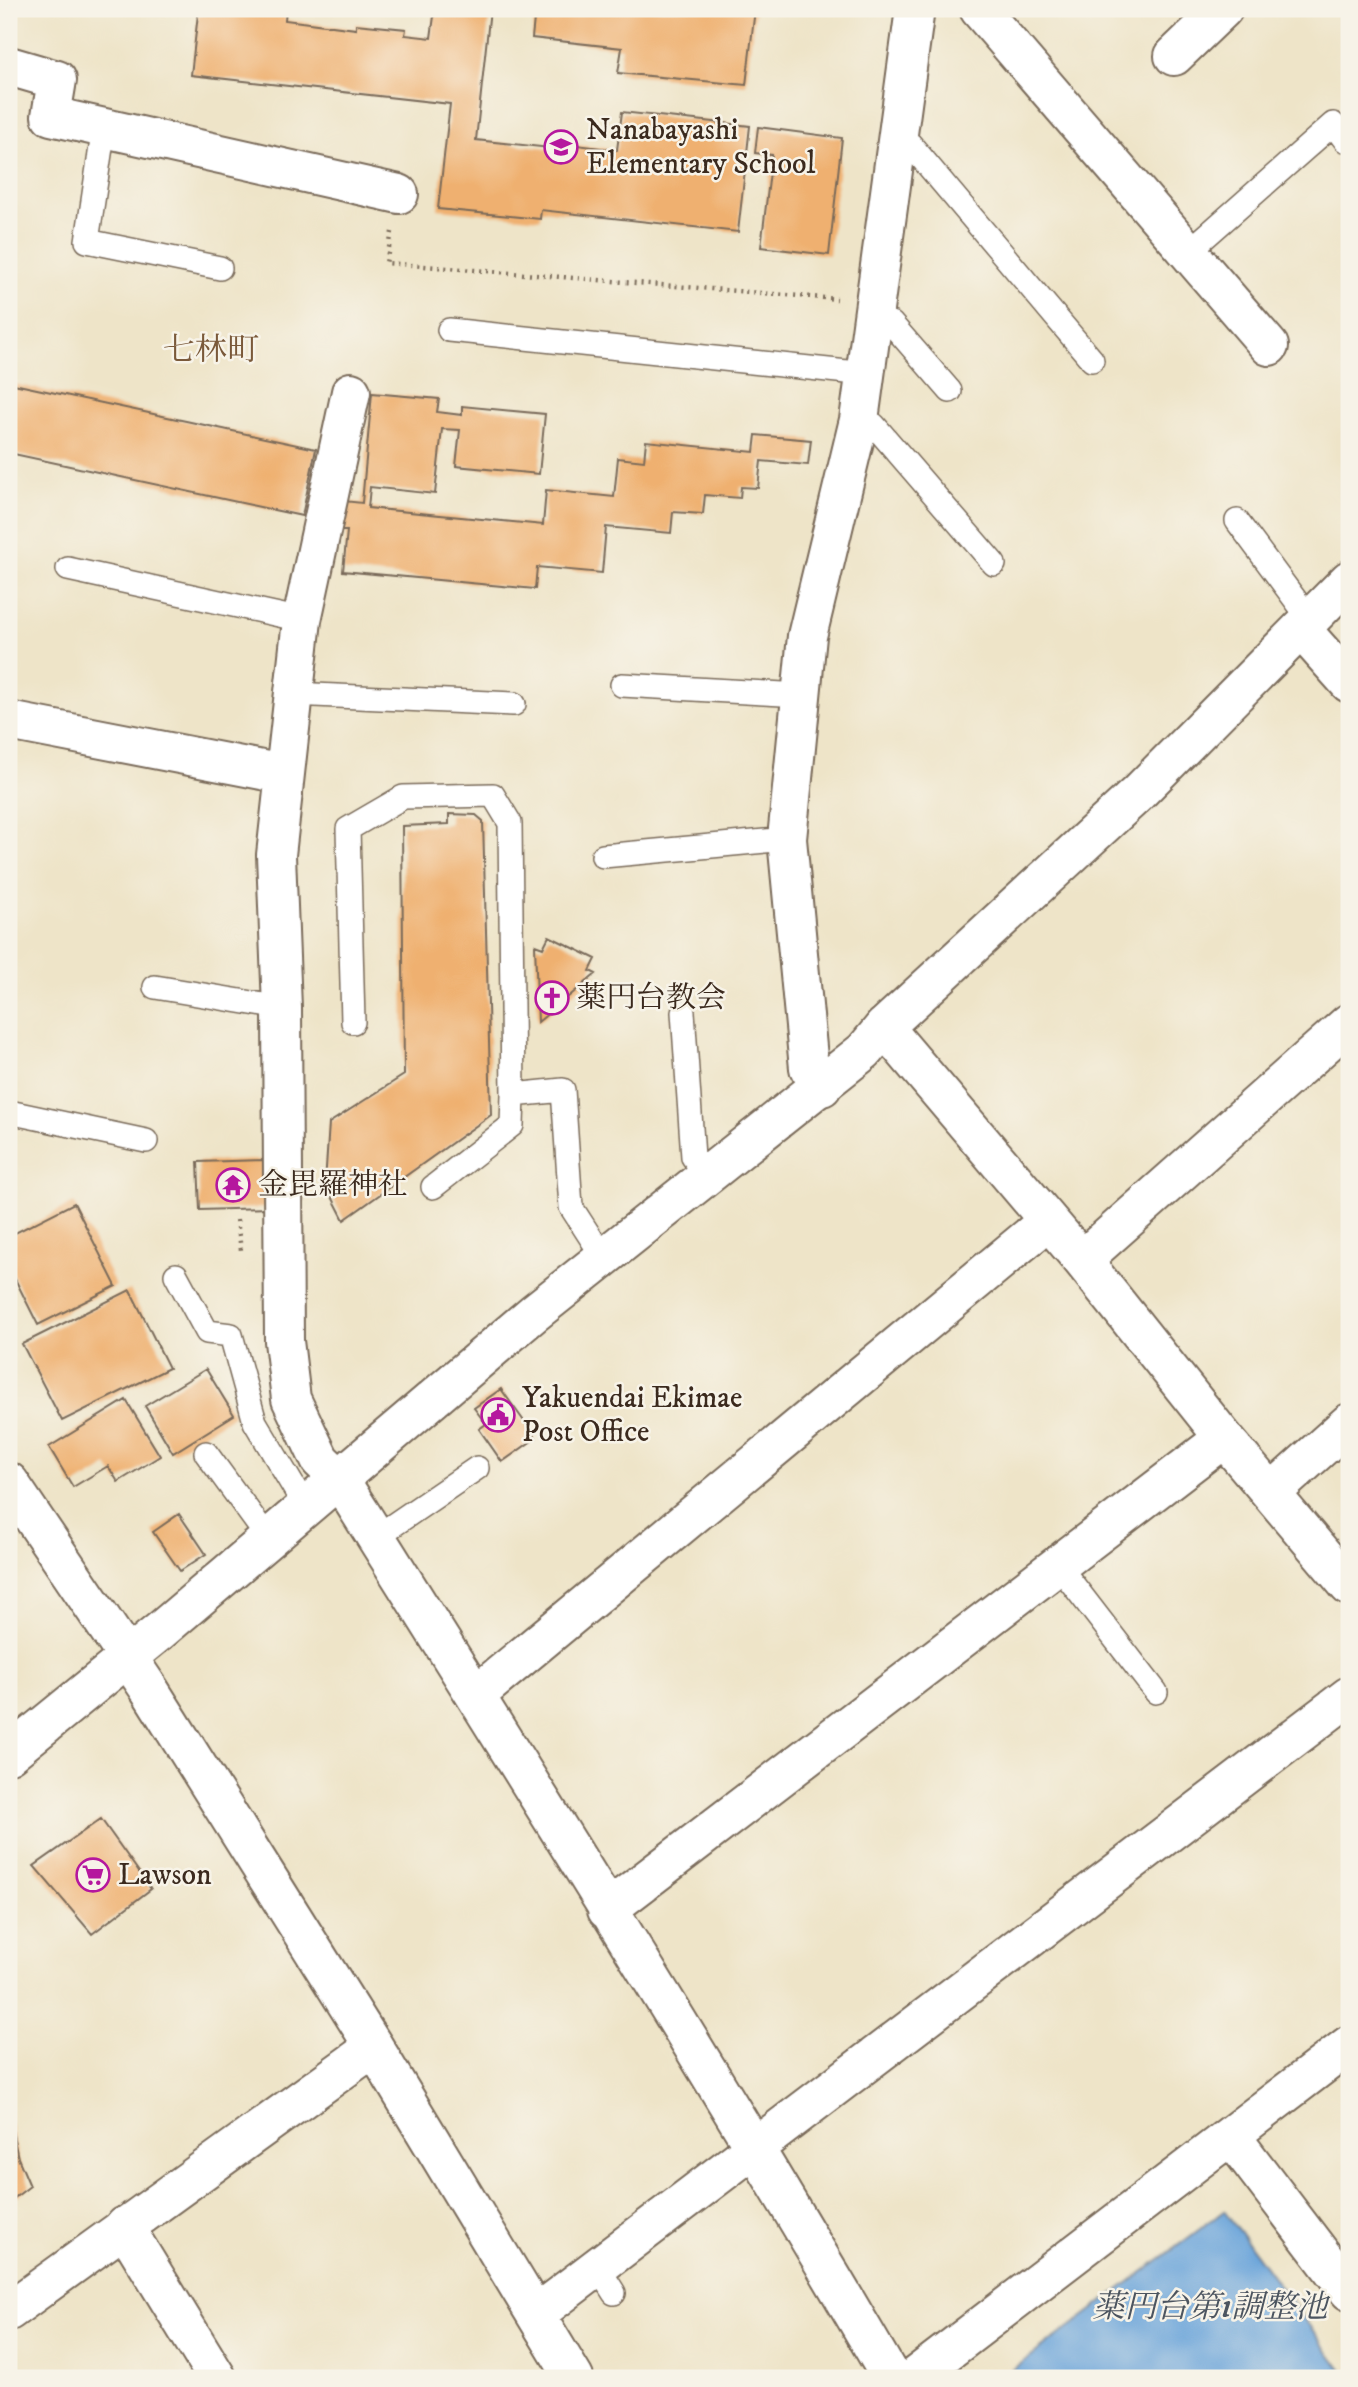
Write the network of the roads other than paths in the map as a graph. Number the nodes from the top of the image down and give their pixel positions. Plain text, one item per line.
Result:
1 (915, 9) edge
2 (979, 9) edge
3 (1223, 9) edge
4 (1174, 56) dead end
5 (9, 66) edge
6 (104, 128) junction
7 (1345, 140) dead end
8 (896, 141) junction
9 (399, 194) road end
10 (1186, 253) junction
11 (220, 268) dead end
12 (875, 311) junction
13 (449, 330) dead end
14 (1269, 346) dead end
15 (1092, 360) dead end
16 (866, 374) junction
17 (950, 391) dead end
18 (351, 392) dead end
19 (859, 420) junction
20 (1237, 521) dead end
21 (994, 564) dead end
22 (68, 569) dead end
23 (1349, 580) edge
24 (302, 620) junction
25 (1310, 620) junction
26 (1349, 683) edge
27 (622, 685) dead end
28 (292, 694) junction
29 (801, 695) junction
30 (514, 704) dead end
31 (9, 721) edge
32 (284, 774) junction
33 (786, 839) junction
34 (603, 856) dead end
35 (155, 987) dead end
36 (282, 1008) junction
37 (683, 1012) dead end
38 (353, 1022) dead end
39 (1349, 1023) edge
40 (884, 1027) junction
41 (822, 1087) junction
42 (513, 1095) junction
43 (9, 1112) edge
44 (146, 1141) dead end
45 (707, 1176) junction
46 (433, 1187) dead end
47 (1048, 1221) junction
48 (604, 1258) junction
49 (1082, 1260) junction
50 (176, 1275) dead end
51 (1349, 1423) edge
52 (1224, 1438) junction
53 (206, 1453) dead end
54 (477, 1468) dead end
55 (338, 1477) junction
56 (9, 1482) edge
57 (1272, 1492) junction
58 (305, 1506) junction
59 (376, 1537) junction
60 (268, 1538) junction
61 (1058, 1565) junction
62 (1348, 1583) edge
63 (129, 1657) junction
64 (1156, 1692) dead end
65 (476, 1695) junction
66 (1349, 1696) edge
67 (9, 1754) edge
68 (607, 1910) junction
69 (1349, 2045) edge
70 (374, 2047) junction
71 (1231, 2136) junction
72 (756, 2146) junction
73 (124, 2226) junction
74 (1349, 2291) edge
75 (9, 2311) edge
76 (537, 2313) junction
77 (217, 2378) edge
78 (574, 2378) edge
79 (891, 2378) edge
80 (913, 2378) edge

1 - 8 street
2 - 10 street
3 - 4 street
5 - 6 street
6 - 9 street
6 - 11 lane
7 - 10 lane
8 - 12 street
8 - 15 lane
10 - 14 street
12 - 16 street
12 - 17 lane
13 - 16 lane
16 - 19 street
18 - 24 street
19 - 21 lane
19 - 29 street
20 - 25 lane
22 - 24 lane
23 - 25 street
24 - 28 street
25 - 26 street
25 - 40 street
27 - 29 lane
28 - 30 lane
28 - 32 street
29 - 33 street
31 - 32 street
32 - 36 street
33 - 34 lane
33 - 41 street
35 - 36 lane
36 - 55 street
37 - 45 lane
38 - 42 lane
39 - 49 street
40 - 41 street
40 - 47 street
41 - 45 street
42 - 46 lane
42 - 48 lane
43 - 44 lane
45 - 48 street
47 - 49 street
47 - 65 street
48 - 55 street
49 - 52 street
50 - 58 lane
51 - 57 street
52 - 57 street
52 - 61 street
53 - 60 lane
54 - 59 lane
55 - 58 street
55 - 59 street
56 - 63 street
57 - 62 street
58 - 60 street
59 - 65 street
60 - 63 street
61 - 64 lane
61 - 68 street
63 - 67 street
63 - 70 street
65 - 68 street
66 - 72 street
68 - 72 street
69 - 71 street
70 - 73 street
70 - 76 street
71 - 74 street
71 - 80 street
72 - 76 street
72 - 79 street
73 - 75 street
73 - 77 street
76 - 78 street

